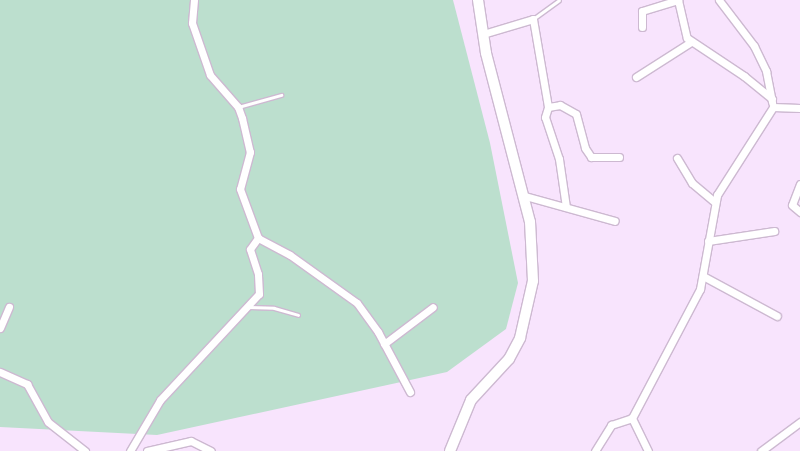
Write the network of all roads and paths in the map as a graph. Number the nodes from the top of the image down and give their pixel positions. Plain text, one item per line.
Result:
1 (194, 0) edge
2 (478, 0) edge
3 (559, 0) edge
4 (678, 0) edge
5 (719, 0) edge
6 (533, 20) junction
7 (642, 27) dead end
8 (483, 34) junction
9 (691, 42) junction
10 (636, 77) dead end
11 (281, 95) dead end
12 (773, 103) junction
13 (238, 107) junction
14 (548, 107) junction
15 (800, 108) edge
16 (619, 157) dead end
17 (677, 158) dead end
18 (800, 184) edge
19 (525, 196) junction
20 (715, 202) junction
21 (566, 208) junction
22 (800, 212) edge
23 (615, 221) dead end
24 (774, 231) dead end
25 (258, 238) junction
26 (708, 241) junction
27 (703, 276) junction
28 (9, 307) dead end
29 (249, 307) junction
30 (433, 307) dead end
31 (298, 315) dead end
32 (778, 316) dead end
33 (0, 328) edge
34 (384, 344) junction
35 (0, 372) edge
36 (410, 392) dead end
37 (632, 418) junction
38 (800, 422) edge
39 (85, 451) edge
40 (130, 451) edge
41 (139, 451) edge
42 (147, 451) edge
43 (211, 451) edge
44 (450, 451) edge
45 (595, 451) edge
46 (648, 451) edge
47 (760, 451) edge

1 - 13 street
2 - 8 main road
3 - 6 lane
4 - 7 street
4 - 9 street
5 - 12 street
6 - 8 street
6 - 14 street
8 - 19 main road
9 - 10 street
9 - 12 street
11 - 13 lane
12 - 15 street
12 - 20 street
13 - 25 street
14 - 16 street
14 - 21 street
17 - 20 street
18 - 22 street
19 - 21 street
19 - 44 main road
20 - 26 street
21 - 23 street
24 - 26 street
25 - 29 street
25 - 34 street
26 - 27 street
27 - 32 street
27 - 37 street
28 - 33 street
29 - 31 lane
29 - 40 street
30 - 34 street
34 - 36 street
35 - 39 street
37 - 45 street
37 - 46 street
38 - 47 street
40 - 41 street
42 - 43 street

